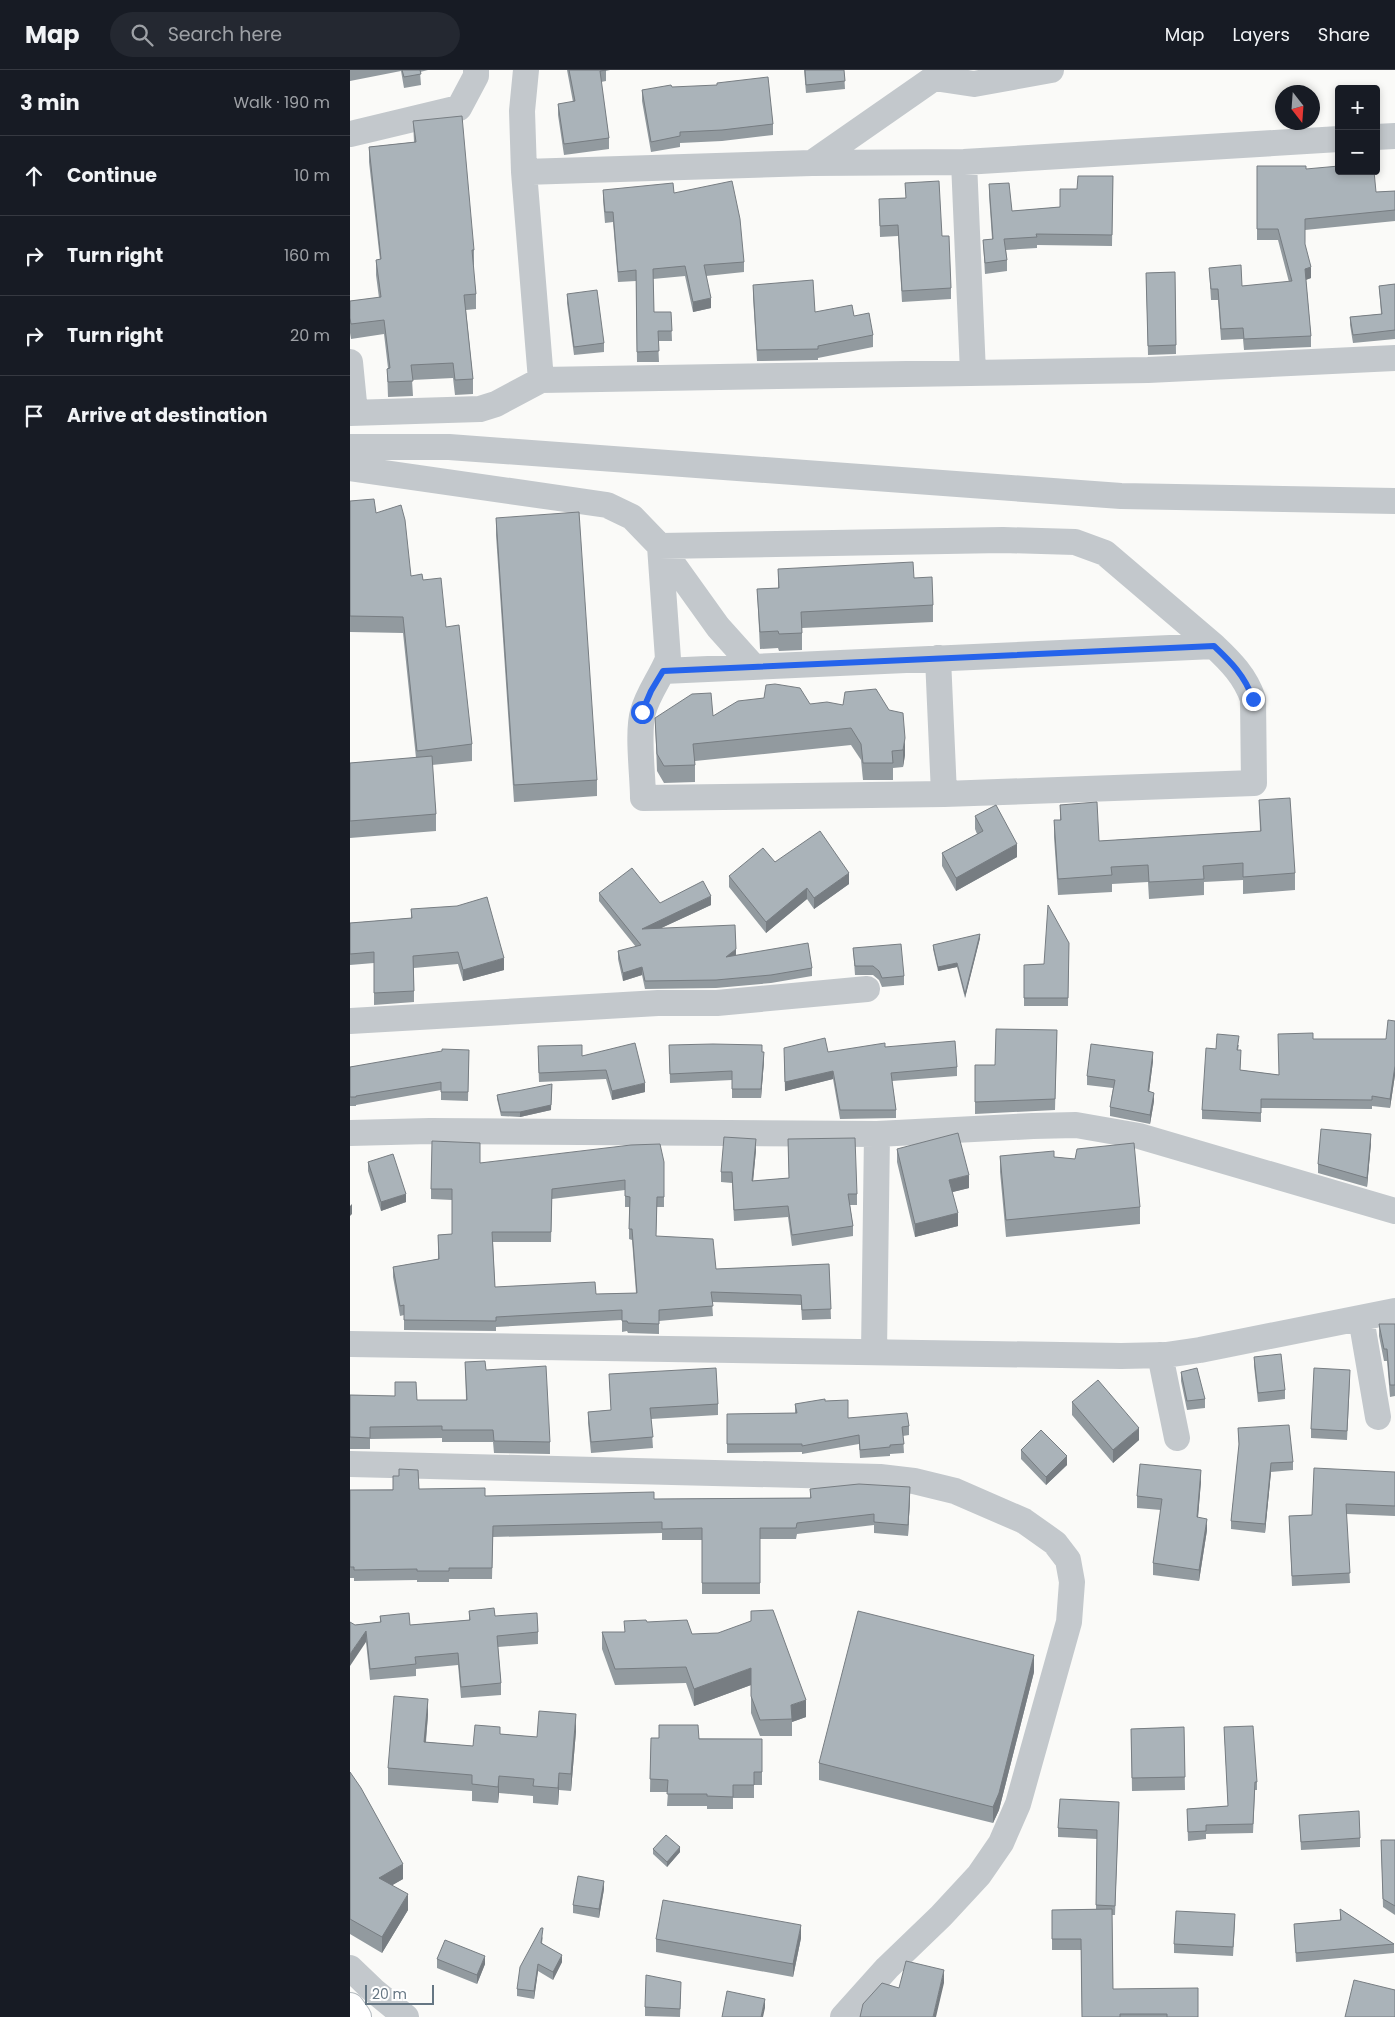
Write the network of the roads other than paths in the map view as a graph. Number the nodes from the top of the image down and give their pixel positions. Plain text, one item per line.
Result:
1 (476, 70) edge
2 (526, 70) edge
3 (1051, 70) edge
4 (937, 74) edge
5 (350, 134) edge
6 (1395, 136) edge
7 (1380, 137) edge
8 (1335, 139) edge
9 (964, 162) junction
10 (812, 163) junction
11 (524, 172) junction
12 (1395, 358) edge
13 (350, 362) edge
14 (973, 373) junction
15 (541, 380) junction
16 (353, 413) edge
17 (350, 447) edge
18 (350, 468) edge
19 (1395, 501) edge
20 (660, 546) junction
21 (1214, 646) junction
22 (938, 658) junction
23 (753, 666) junction
24 (663, 671) junction
25 (944, 794) junction
26 (867, 989) dead end
27 (350, 1021) edge
28 (350, 1133) edge
29 (877, 1134) junction
30 (1395, 1211) edge
31 (1395, 1311) edge
32 (1361, 1318) junction
33 (350, 1344) edge
34 (874, 1352) junction
35 (1160, 1355) junction
36 (1378, 1417) dead end
37 (1178, 1438) dead end
38 (350, 1464) edge
39 (350, 1968) edge
40 (350, 2007) edge
41 (357, 2017) edge
42 (406, 2017) edge
43 (843, 2017) edge

1 - 5 street
2 - 11 street
3 - 4 street
4 - 10 street
6 - 7 street
8 - 9 street
9 - 10 street
9 - 14 street
10 - 11 street
11 - 15 street
12 - 14 street
13 - 16 street
14 - 15 street
15 - 16 street
17 - 19 street
18 - 20 street
20 - 21 street
20 - 23 street
20 - 24 street
21 - 22 street
21 - 25 street
22 - 23 street
22 - 25 street
23 - 24 street
24 - 25 street
26 - 27 street
28 - 29 street
29 - 30 street
29 - 34 street
31 - 32 street
32 - 35 street
32 - 36 street
33 - 34 street
34 - 35 street
35 - 37 street
38 - 43 street
39 - 42 street
40 - 41 main road

